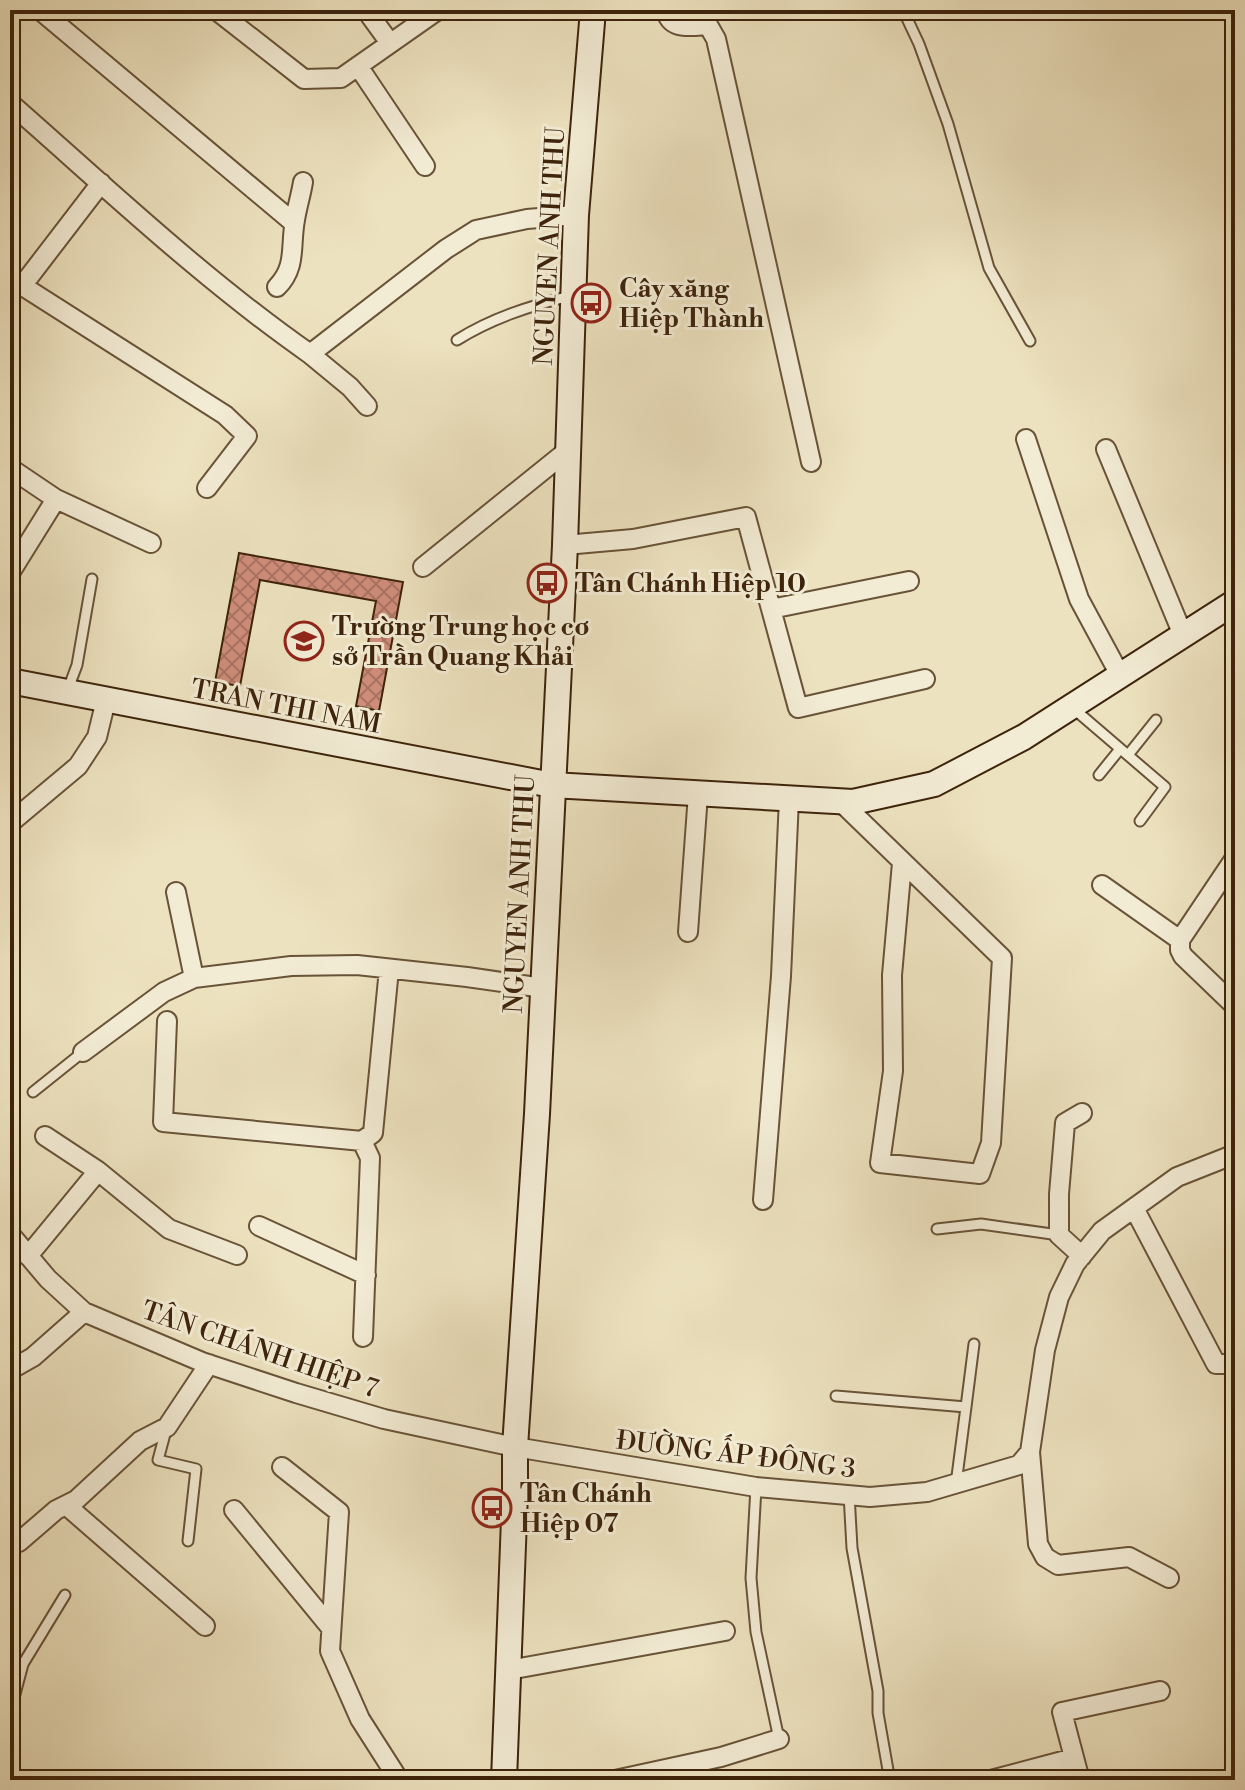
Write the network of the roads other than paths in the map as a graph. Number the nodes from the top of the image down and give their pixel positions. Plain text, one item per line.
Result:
1 (40, 10) edge
2 (216, 10) edge
3 (366, 10) edge
4 (438, 10) edge
5 (593, 10) edge
6 (666, 10) edge
7 (903, 10) edge
8 (390, 43) junction
9 (358, 66) junction
10 (10, 103) edge
11 (425, 166) dead end
12 (303, 182) dead end
13 (101, 183) junction
14 (576, 215) junction
15 (294, 223) junction
16 (16, 282) edge
17 (277, 287) dead end
18 (574, 295) junction
19 (457, 340) dead end
20 (1030, 341) dead end
21 (310, 354) junction
22 (367, 406) dead end
23 (1026, 439) dead end
24 (1106, 449) dead end
25 (567, 451) junction
26 (811, 462) dead end
27 (10, 468) edge
28 (207, 488) dead end
29 (56, 499) junction
30 (151, 543) dead end
31 (565, 545) junction
32 (423, 567) dead end
33 (10, 573) edge
34 (92, 579) dead end
35 (909, 581) dead end
36 (1235, 602) edge
37 (771, 609) junction
38 (1183, 635) junction
39 (1120, 675) junction
40 (925, 679) dead end
41 (10, 681) edge
42 (67, 692) junction
43 (106, 700) junction
44 (1071, 707) junction
45 (1156, 720) dead end
46 (1124, 752) junction
47 (1099, 775) dead end
48 (552, 785) junction
49 (698, 794) junction
50 (789, 799) junction
51 (841, 802) junction
52 (1140, 821) dead end
53 (10, 823) edge
54 (1235, 858) edge
55 (902, 863) junction
56 (1102, 885) dead end
57 (176, 892) dead end
58 (688, 932) dead end
59 (1180, 940) junction
60 (389, 969) junction
61 (194, 978) junction
62 (543, 988) junction
63 (1235, 1006) edge
64 (167, 1021) dead end
65 (83, 1052) joint
66 (33, 1092) dead end
67 (1082, 1113) dead end
68 (45, 1136) dead end
69 (362, 1141) junction
70 (1235, 1154) edge
71 (98, 1171) junction
72 (763, 1200) dead end
73 (1134, 1208) junction
74 (259, 1226) dead end
75 (937, 1229) dead end
76 (10, 1234) edge
77 (1059, 1235) junction
78 (237, 1255) dead end
79 (28, 1256) junction
80 (1082, 1256) junction
81 (366, 1275) junction
82 (84, 1312) junction
83 (363, 1337) dead end
84 (974, 1344) dead end
85 (209, 1364) junction
86 (1235, 1364) edge
87 (11, 1372) edge
88 (836, 1396) dead end
89 (966, 1407) junction
90 (167, 1427) junction
91 (515, 1447) junction
92 (1030, 1452) junction
93 (282, 1467) dead end
94 (956, 1484) junction
95 (756, 1487) junction
96 (849, 1494) junction
97 (67, 1506) junction
98 (234, 1510) dead end
99 (10, 1537) edge
100 (188, 1541) dead end
101 (1169, 1578) dead end
102 (65, 1595) dead end
103 (205, 1626) dead end
104 (331, 1628) junction
105 (725, 1631) dead end
106 (10, 1658) edge
107 (23, 1664) junction
108 (509, 1670) junction
109 (1160, 1691) dead end
110 (10, 1713) edge
111 (779, 1739) joint
112 (1074, 1758) junction
113 (888, 1770) dead end
114 (399, 1780) edge
115 (504, 1780) edge
116 (615, 1780) edge
117 (991, 1780) edge
118 (1080, 1780) edge

1 - 15 street
2 - 9 street
3 - 8 street
4 - 8 street
5 - 14 main road, NGUYEN ANH THU
6 - 26 street
7 - 20 lane
8 - 9 street
9 - 11 street
10 - 13 street
12 - 15 street
13 - 16 street
13 - 21 street
14 - 18 main road, NGUYEN ANH THU
14 - 21 street
15 - 17 street
16 - 28 street
18 - 19 lane
18 - 25 main road, NGUYEN ANH THU
21 - 22 street
23 - 39 street
24 - 38 street
25 - 31 main road, NGUYEN ANH THU
25 - 32 street
27 - 29 street
29 - 30 street
29 - 33 street
31 - 37 street
31 - 48 main road, NGUYEN ANH THU
34 - 42 lane
35 - 37 street
36 - 38 main road, TRAN THI NAM
37 - 40 street
38 - 39 main road, TRAN THI NAM
39 - 44 main road, TRAN THI NAM
41 - 42 main road, TRAN THI NAM
42 - 43 main road, TRAN THI NAM
43 - 48 main road, TRAN THI NAM
43 - 53 street
44 - 46 lane
44 - 51 main road, TRAN THI NAM
45 - 46 lane
46 - 47 lane
46 - 52 lane
48 - 49 main road, TRAN THI NAM
48 - 62 main road, NGUYEN ANH THU
49 - 50 main road, TRAN THI NAM
49 - 58 street
50 - 51 main road, TRAN THI NAM
50 - 72 street
51 - 55 street
54 - 59 street
55 - 55 street
56 - 59 street
57 - 61 street
59 - 63 street
60 - 61 street
60 - 62 street
60 - 69 street
61 - 65 street
62 - 91 main road, NGUYEN ANH THU
64 - 69 street
65 - 66 lane
67 - 77 street
68 - 71 street
69 - 81 street
70 - 73 street
71 - 78 street
71 - 79 street
73 - 80 street
73 - 86 street
74 - 81 street
75 - 77 lane
76 - 79 street, TÂN CHÁNH HIỆP 7
77 - 80 street
79 - 82 street, TÂN CHÁNH HIỆP 7
80 - 92 street
81 - 83 street
82 - 85 street, TÂN CHÁNH HIỆP 7
82 - 87 street
84 - 89 lane
85 - 90 street
85 - 91 street, TÂN CHÁNH HIỆP 7
88 - 89 lane
89 - 94 lane
90 - 97 street
90 - 100 lane
91 - 95 street, ĐƯỜNG ẤP ĐÔNG 3
91 - 108 main road, NGUYEN ANH THU
92 - 94 street, ĐƯỜNG ẤP ĐÔNG 3
92 - 101 street
93 - 104 street
94 - 96 street, ĐƯỜNG ẤP ĐÔNG 3
95 - 96 street, ĐƯỜNG ẤP ĐÔNG 3
95 - 111 lane
96 - 113 lane
97 - 99 street
97 - 103 street
98 - 104 street
102 - 107 lane
104 - 114 street
105 - 108 street
106 - 107 lane
107 - 110 lane
108 - 115 main road, NGUYEN ANH THU
109 - 112 street
111 - 116 street
112 - 117 street
112 - 118 street

